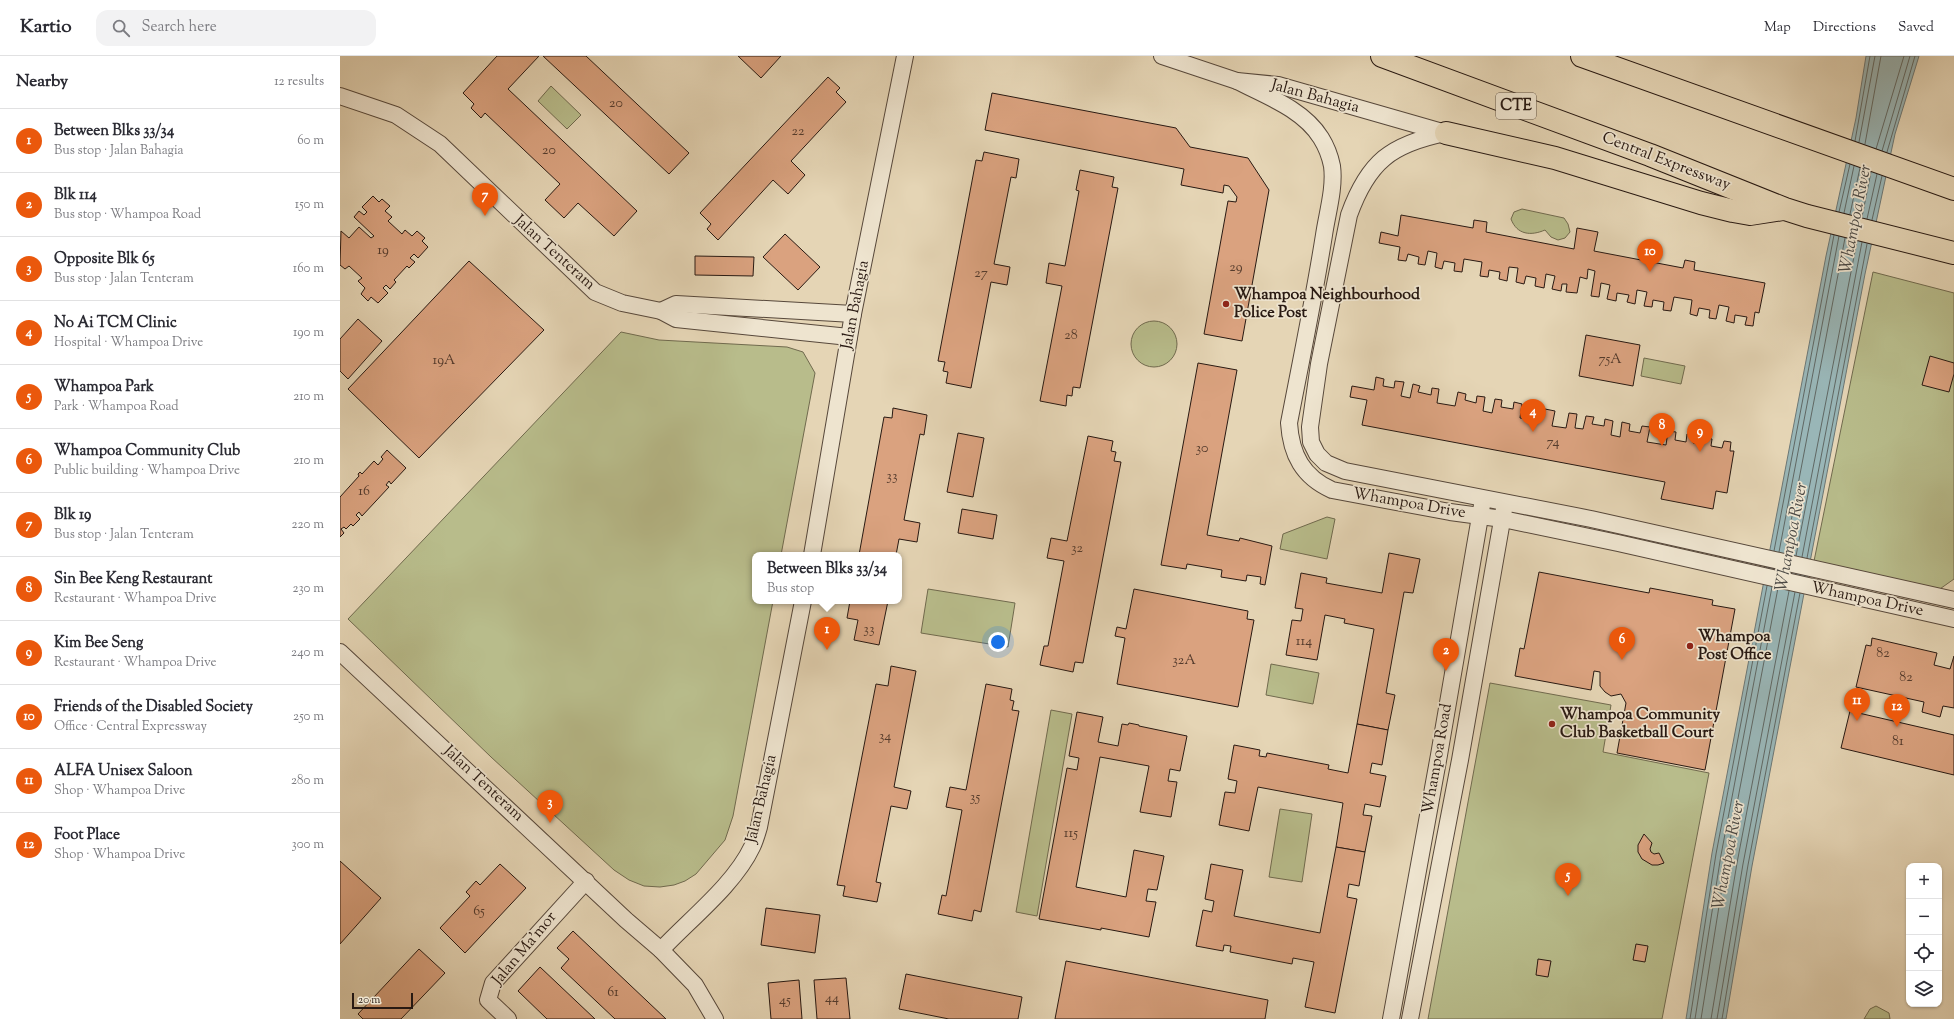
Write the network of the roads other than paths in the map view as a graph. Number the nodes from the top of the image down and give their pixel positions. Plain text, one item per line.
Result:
1 (905, 56) edge
2 (1162, 56) edge
3 (1382, 56) edge
4 (1582, 56) edge
5 (1237, 81) junction
6 (340, 96) edge
7 (1446, 133) junction
8 (1945, 186) edge
9 (1784, 209) junction
10 (1954, 253) edge
11 (661, 311) junction
12 (853, 314) junction
13 (849, 338) junction
14 (1483, 498) junction
15 (1506, 502) junction
16 (1480, 516) junction
17 (1503, 519) junction
18 (813, 552) edge
19 (1954, 600) edge
20 (802, 604) edge
21 (1954, 619) edge
22 (340, 652) edge
23 (586, 881) junction
24 (661, 950) junction
25 (508, 1019) edge
26 (715, 1019) edge
27 (1391, 1019) edge
28 (1410, 1019) edge

1 - 12 street, Jalan Bahagia
2 - 5 street, Jalan Bahagia
3 - 9 highway, Central Expressway / CTE
4 - 8 highway
5 - 7 street, Jalan Bahagia
5 - 16 street, Whampoa Drive
6 - 11 street, Jalan Tenteram
7 - 9 highway
7 - 14 street, Whampoa Drive
9 - 10 highway, Central Expressway / CTE
11 - 12 street
11 - 13 street, Jalan Tenteram
12 - 13 street, Jalan Bahagia
13 - 18 street, Jalan Bahagia
14 - 15 street, Whampoa Drive
14 - 16 street, Whampoa Road
15 - 17 street, Whampoa Road
15 - 19 street, Whampoa Drive
16 - 17 street, Whampoa Drive
16 - 27 street, Whampoa Road
17 - 21 street, Whampoa Drive
17 - 28 street, Whampoa Road
20 - 24 street, Jalan Bahagia
22 - 23 street, Jalan Tenteram
23 - 24 street, Jalan Tenteram
23 - 25 street, Jalan Ma'mor
24 - 26 street

